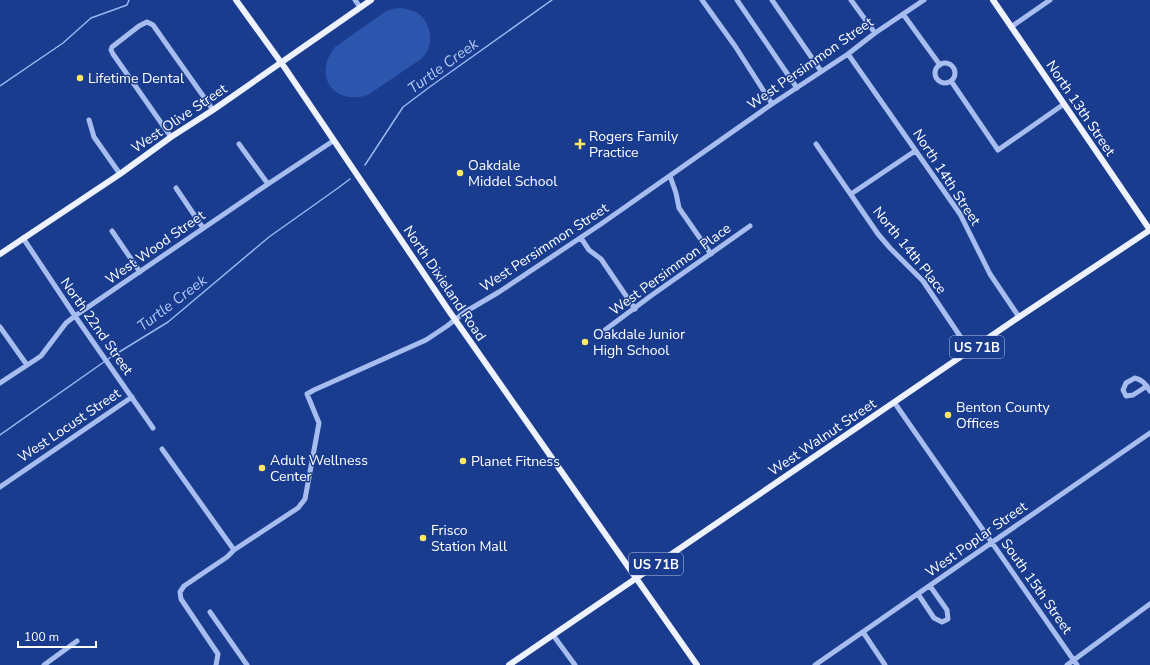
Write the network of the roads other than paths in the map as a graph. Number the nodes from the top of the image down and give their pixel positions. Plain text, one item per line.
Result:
1 (236, 0) edge
2 (355, 0) edge
3 (371, 0) edge
4 (702, 0) edge
5 (737, 0) edge
6 (772, 0) edge
7 (851, 0) edge
8 (924, 0) edge
9 (993, 0) edge
10 (1050, 0) edge
11 (360, 7) junction
12 (903, 14) junction
13 (1011, 27) junction
14 (875, 33) junction
15 (848, 54) junction
16 (281, 62) junction
17 (940, 65) junction
18 (821, 71) junction
19 (951, 82) junction
20 (797, 88) junction
21 (772, 104) junction
22 (1064, 104) junction
23 (213, 110) junction
24 (89, 120) dead end
25 (171, 137) junction
26 (333, 141) junction
27 (239, 144) dead end
28 (816, 144) dead end
29 (915, 151) junction
30 (120, 174) junction
31 (670, 176) junction
32 (268, 184) junction
33 (176, 188) dead end
34 (851, 194) junction
35 (750, 226) dead end
36 (203, 228) junction
37 (1150, 230) edge
38 (112, 231) dead end
39 (23, 238) junction
40 (581, 238) junction
41 (0, 254) edge
42 (711, 254) junction
43 (140, 272) junction
44 (635, 309) junction
45 (75, 316) junction
46 (1019, 317) junction
47 (455, 320) junction
48 (0, 327) edge
49 (605, 330) dead end
50 (970, 351) junction
51 (26, 365) junction
52 (0, 383) edge
53 (1148, 388) edge
54 (132, 396) junction
55 (894, 402) junction
56 (153, 428) dead end
57 (1150, 433) edge
58 (162, 449) dead end
59 (0, 487) edge
60 (992, 542) junction
61 (234, 550) junction
62 (636, 578) junction
63 (930, 586) junction
64 (918, 594) junction
65 (1150, 604) edge
66 (210, 612) dead end
67 (863, 632) junction
68 (553, 635) junction
69 (77, 641) dead end
70 (1075, 663) edge
71 (513, 664) edge
72 (44, 665) edge
73 (216, 665) edge
74 (247, 665) edge
75 (575, 665) edge
76 (697, 665) edge
77 (815, 665) edge
78 (885, 665) edge
79 (1067, 665) edge

1 - 16 main road, North Dixieland Road
2 - 11 street
3 - 11 main road, West Olive Street
4 - 21 street
5 - 20 street
6 - 18 street
7 - 14 street
8 - 12 street, West Persimmon Street
9 - 13 main road, North 13th Street
10 - 13 street
11 - 16 main road, West Olive Street
12 - 14 street, West Persimmon Street
12 - 17 street
13 - 22 main road, North 13th Street
14 - 15 street, West Persimmon Street
15 - 18 street, West Persimmon Street
15 - 29 street, North 14th Street
16 - 23 main road, West Olive Street
16 - 26 main road, North Dixieland Road
17 - 19 street
17 - 19 street
18 - 20 street, West Persimmon Street
19 - 22 street
20 - 21 street, West Persimmon Street
21 - 31 street, West Persimmon Street
22 - 37 main road, North 13th Street
23 - 25 main road, West Olive Street
23 - 25 street
24 - 30 street
25 - 30 main road, West Olive Street
26 - 32 street, West Wood Street
26 - 47 main road, North Dixieland Road
27 - 32 street
28 - 34 street, North 14th Place
29 - 34 street
29 - 46 street, North 14th Street
30 - 39 main road, West Olive Street
31 - 40 street, West Persimmon Street
31 - 42 street
32 - 36 street, West Wood Street
33 - 36 street
34 - 50 street, North 14th Place
35 - 42 street, West Persimmon Place
36 - 43 street, West Wood Street
37 - 46 main road, West Walnut Street / US 71B
38 - 43 street
39 - 41 main road, West Olive Street
39 - 45 street, North 22nd Street
40 - 44 street
40 - 47 street, West Persimmon Street
42 - 44 street, West Persimmon Place
43 - 45 street, West Wood Street
44 - 49 street, West Persimmon Place
45 - 51 street, West Wood Street
45 - 54 street, North 22nd Street
46 - 50 main road, West Walnut Street / US 71B
47 - 61 street, West Persimmon Street
47 - 62 main road, North Dixieland Road
48 - 51 street
50 - 55 main road, West Walnut Street / US 71B
51 - 52 street, West Wood Street
53 - 53 street
54 - 56 street, North 22nd Street
54 - 59 street, West Locust Street
55 - 60 street, South 15th Street
55 - 62 main road, West Walnut Street / US 71B
57 - 60 street, West Poplar Street
58 - 61 street
60 - 63 street, West Poplar Street
60 - 70 street, South 15th Street
61 - 73 street
62 - 68 main road, West Walnut Street / US 71B
62 - 76 main road, North Dixieland Road
63 - 64 street, West Poplar Street
63 - 64 street
64 - 67 street, West Poplar Street
65 - 70 street
66 - 74 street
67 - 77 street, West Poplar Street
67 - 78 street
68 - 71 main road, West Walnut Street / US 71B
68 - 75 street
69 - 72 street
70 - 79 street

